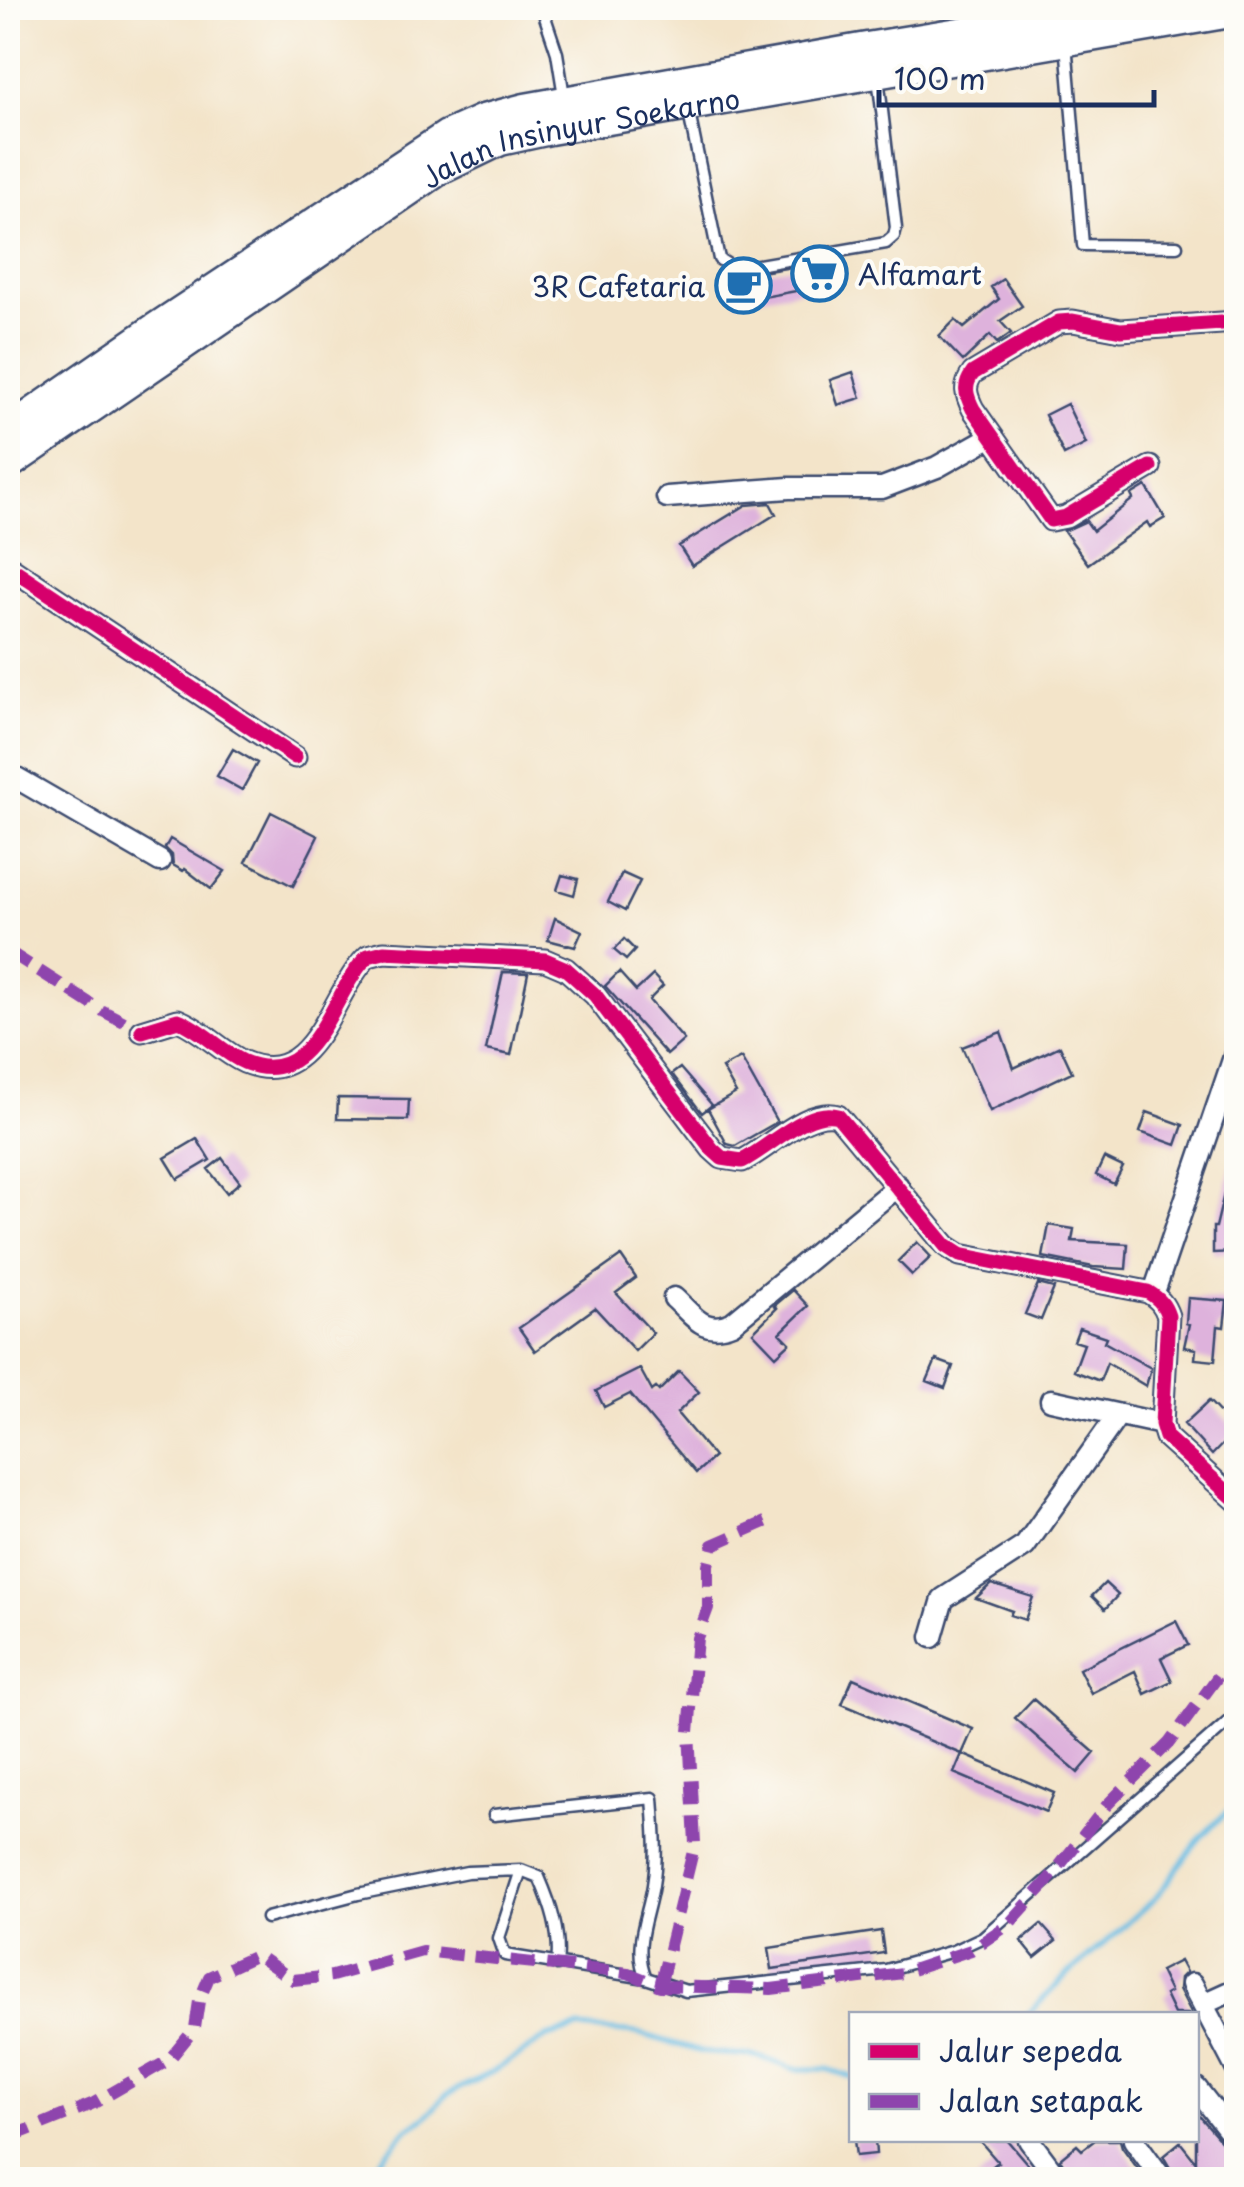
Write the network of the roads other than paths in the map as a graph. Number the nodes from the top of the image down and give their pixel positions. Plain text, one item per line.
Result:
1 (552, 8) edge
2 (1114, 8) edge
3 (1236, 11) edge
4 (1066, 42) junction
5 (876, 60) junction
6 (566, 102) junction
7 (687, 106) junction
8 (1177, 246) dead end
9 (211, 308) junction
10 (1236, 322) edge
11 (8, 431) edge
12 (992, 436) junction
13 (8, 464) edge
14 (1150, 468) dead end
15 (667, 496) dead end
16 (8, 566) edge
17 (295, 757) dead end
18 (8, 773) edge
19 (160, 861) dead end
20 (142, 1031) dead end
21 (1236, 1051) edge
22 (898, 1186) junction
23 (1153, 1295) junction
24 (674, 1298) dead end
25 (1050, 1400) dead end
26 (1118, 1414) junction
27 (1162, 1424) junction
28 (1236, 1500) edge
29 (932, 1637) dead end
30 (1236, 1715) edge
31 (494, 1815) dead end
32 (521, 1870) junction
33 (267, 1918) dead end
34 (557, 1964) junction
35 (646, 1978) junction
36 (1192, 1984) dead end
37 (1236, 1989) edge
38 (1203, 2004) junction
39 (1236, 2068) edge
40 (1199, 2092) edge
41 (1236, 2139) edge
42 (1030, 2142) edge
43 (1135, 2142) edge
44 (1059, 2180) edge
45 (1163, 2180) edge

1 - 6 lane
2 - 5 main road, Jalan Insinyur Soekarno
3 - 4 main road, Jalan Insinyur Soekarno
4 - 5 main road, Jalan Insinyur Soekarno
4 - 8 lane
5 - 6 main road, Jalan Insinyur Soekarno
5 - 7 main road, Jalan Insinyur Soekarno
5 - 7 lane
6 - 9 main road, Jalan Insinyur Soekarno
7 - 9 main road, Jalan Insinyur Soekarno
9 - 11 main road, Jalan Insinyur Soekarno
9 - 13 main road, Jalan Insinyur Soekarno
10 - 12 street
12 - 14 street
12 - 15 street
16 - 17 street
18 - 19 street
20 - 22 street
21 - 23 street
22 - 23 street
22 - 24 street
23 - 27 street
25 - 26 street
26 - 27 street
26 - 29 street
27 - 28 street
30 - 35 lane
31 - 35 lane
32 - 33 lane
32 - 34 lane
32 - 34 lane
34 - 35 lane
36 - 38 street
37 - 38 street
38 - 39 street
40 - 41 street
42 - 44 street
43 - 45 street

